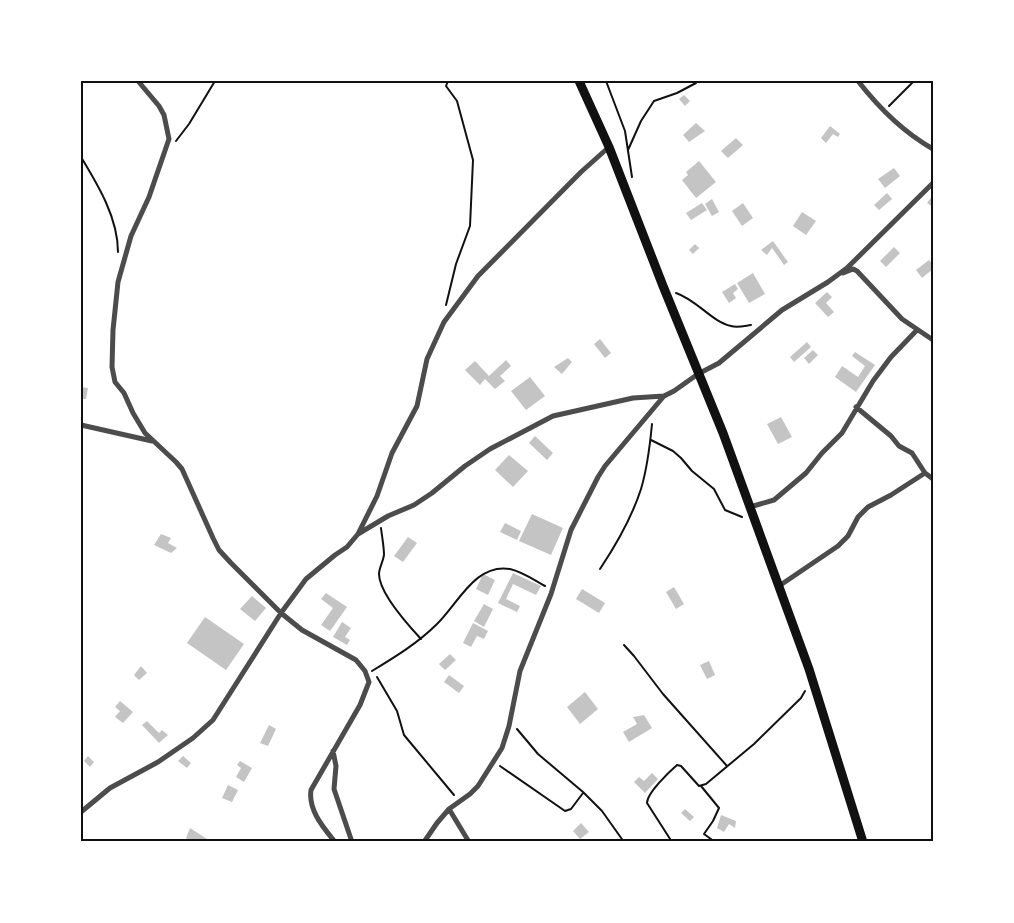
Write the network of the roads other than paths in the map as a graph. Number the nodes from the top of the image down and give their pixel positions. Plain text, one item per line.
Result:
1 (138, 81) edge
2 (579, 81) edge
3 (858, 81) edge
4 (609, 147) junction
5 (933, 149) edge
6 (933, 183) edge
7 (840, 273) junction
8 (917, 330) junction
9 (933, 340) edge
10 (698, 374) junction
11 (664, 396) junction
12 (856, 407) junction
13 (81, 425) edge
14 (153, 441) junction
15 (925, 473) junction
16 (933, 479) edge
17 (750, 507) junction
18 (358, 534) junction
19 (779, 586) junction
20 (281, 613) junction
21 (333, 751) junction
22 (449, 809) junction
23 (81, 812) edge
24 (335, 842) edge
25 (352, 842) edge
26 (424, 842) edge
27 (470, 842) edge
28 (863, 842) edge

1 - 14 street
2 - 4 main road
3 - 5 street
4 - 10 main road
4 - 18 street
6 - 7 street
7 - 8 street
7 - 10 street
8 - 9 street
8 - 12 street
10 - 11 street
10 - 17 main road
11 - 18 street
11 - 22 street
12 - 15 street
12 - 17 street
13 - 14 street
14 - 20 street
15 - 16 street
15 - 19 street
17 - 19 main road
18 - 20 street
19 - 28 main road
20 - 21 street
20 - 23 street
21 - 24 street
21 - 25 street
22 - 26 street
22 - 27 street

